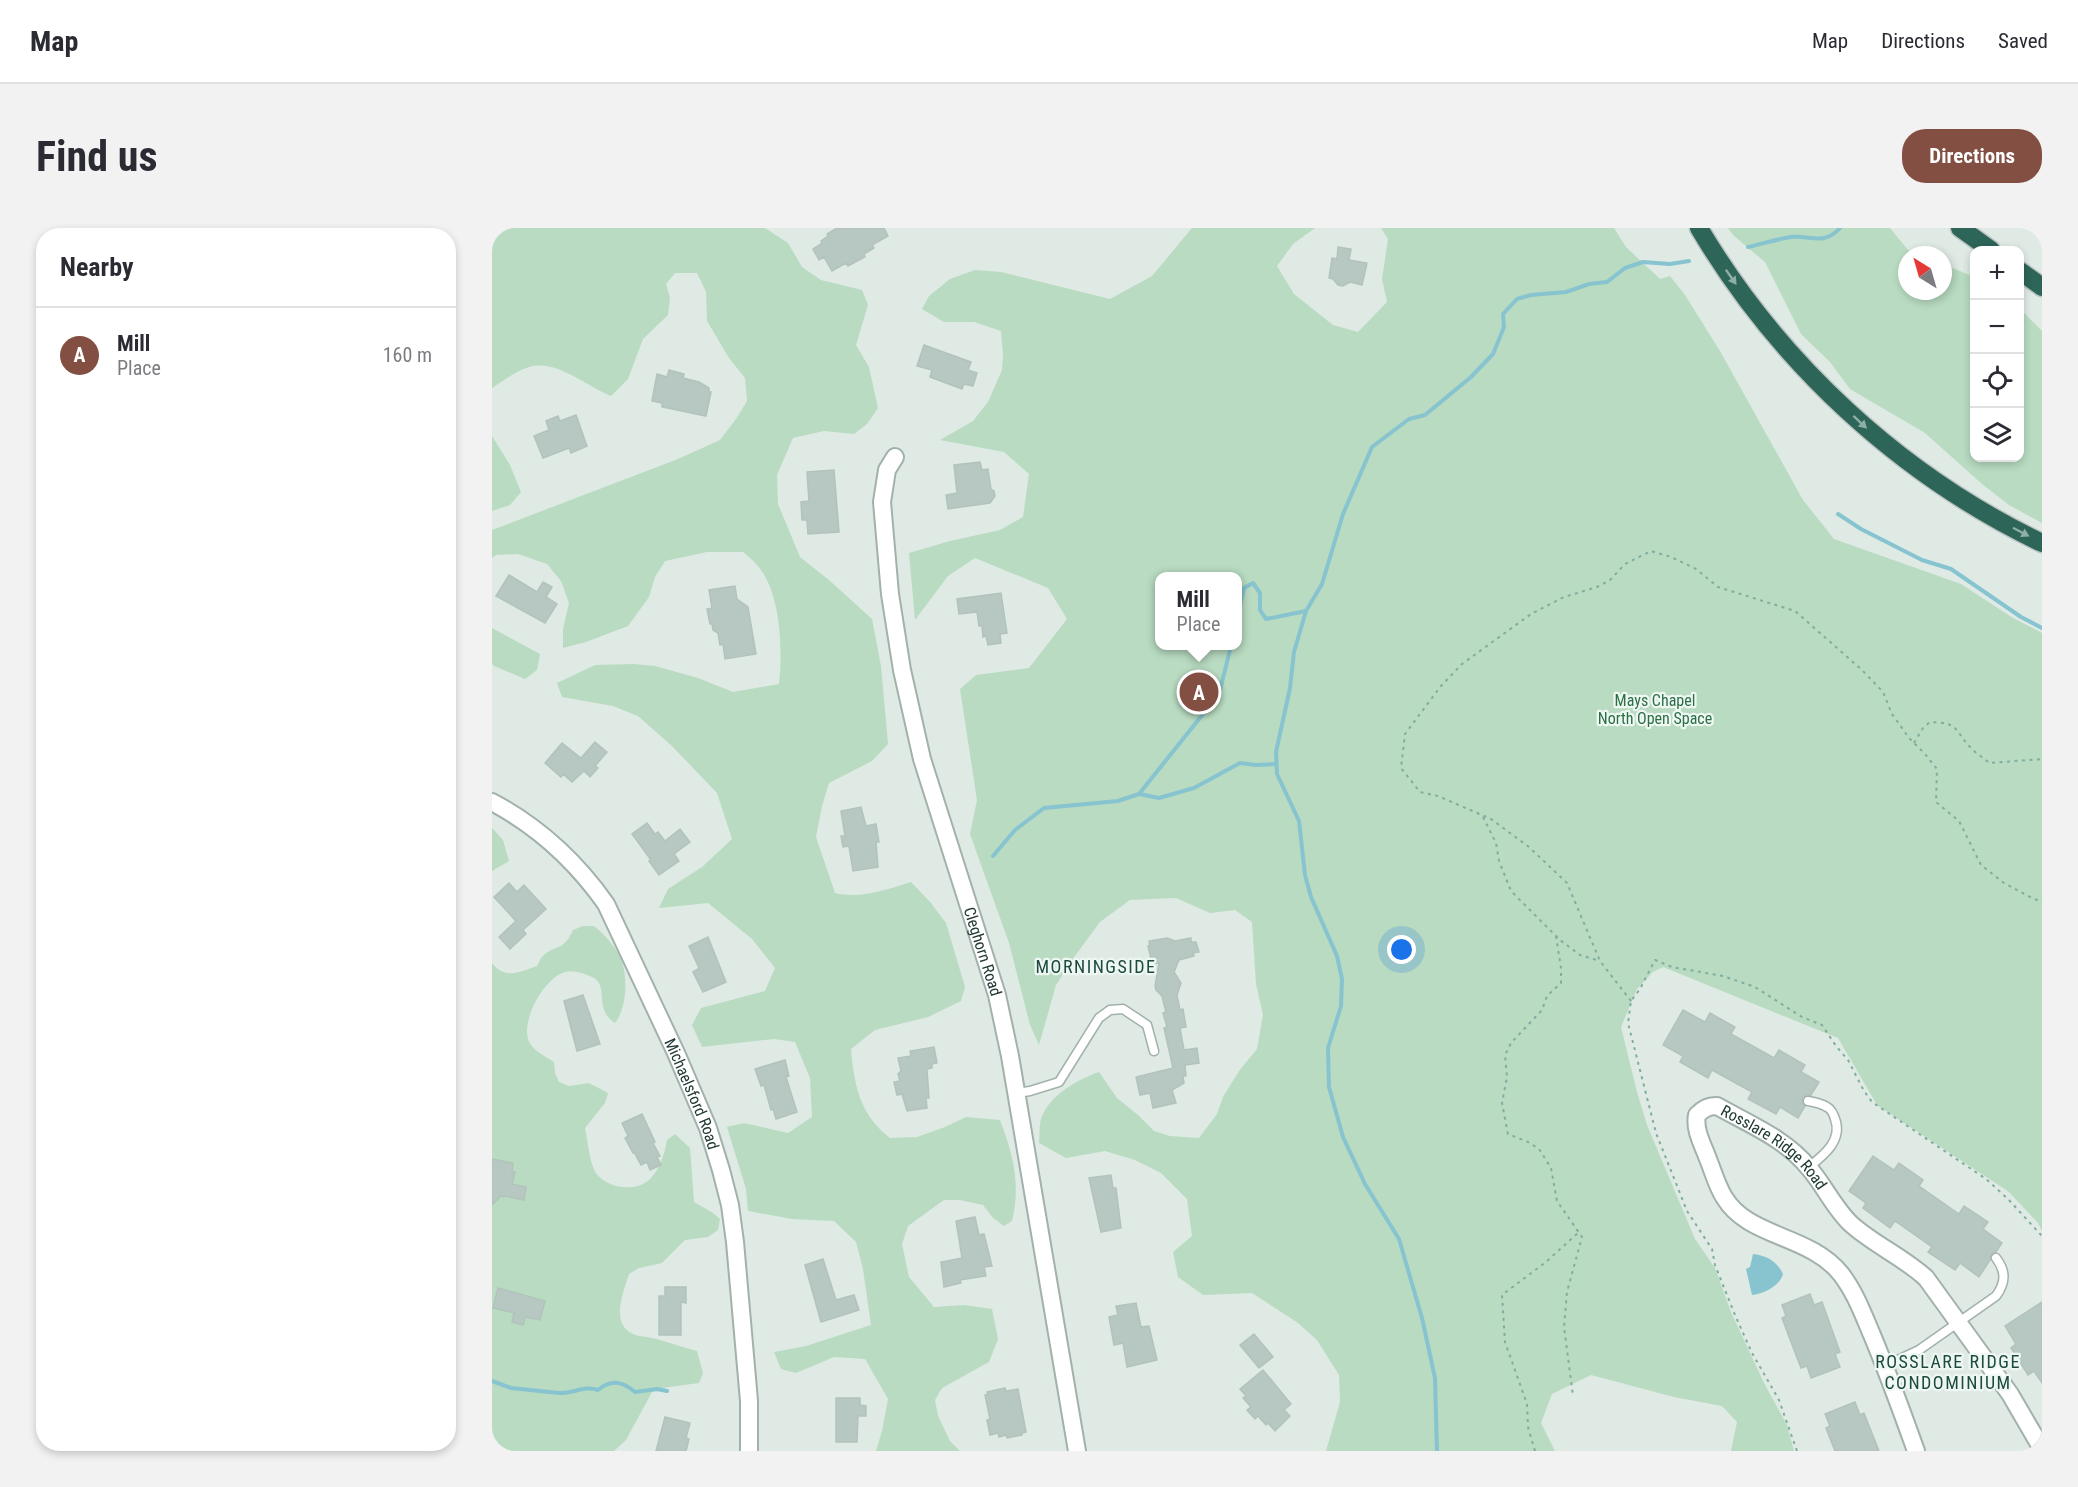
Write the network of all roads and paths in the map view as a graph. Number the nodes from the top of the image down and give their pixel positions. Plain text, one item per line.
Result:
1 (1699, 228) edge
2 (1960, 228) edge
3 (1985, 246) edge
4 (2024, 274) edge
5 (2042, 287) edge
6 (895, 457) dead end
7 (2042, 543) edge
8 (1914, 743) junction
9 (2042, 759) edge
10 (492, 802) edge
11 (1483, 816) junction
12 (2042, 902) edge
13 (1556, 936) junction
14 (1600, 962) junction
15 (1631, 1000) dead end
16 (1154, 1051) dead end
17 (1017, 1093) junction
18 (1808, 1101) dead end
19 (1809, 1167) junction
20 (1579, 1232) junction
21 (1996, 1258) dead end
22 (1958, 1322) junction
23 (1885, 1366) junction
24 (1572, 1396) dead end
25 (2042, 1449) edge
26 (749, 1451) edge
27 (1077, 1451) edge
28 (1535, 1451) edge
29 (1916, 1451) edge

1 -> 7 highway
2 - 3 highway
4 - 5 highway
6 - 17 street, Cleghorn Road
8 - 9 path
8 - 11 path
8 - 12 path
10 - 26 street, Michaelsford Road
11 - 13 path
11 - 14 path
13 - 14 path
13 - 20 path
14 - 15 path
16 - 17 lane
17 - 27 street, Cleghorn Road
18 - 19 lane
19 - 22 street, Rosslare Ridge Road
19 - 23 street, Rosslare Ridge Road
20 - 24 path
20 - 28 path
21 - 22 lane
22 - 23 lane
22 - 25 street, Rosslare Ridge Road
23 - 29 street, Rosslare Ridge Road

